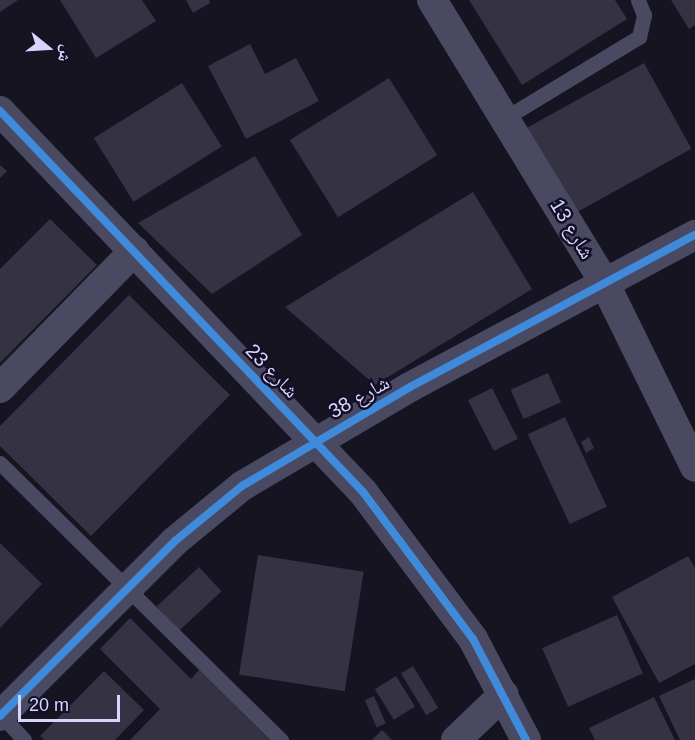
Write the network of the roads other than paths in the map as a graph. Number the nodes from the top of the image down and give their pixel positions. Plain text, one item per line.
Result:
1 (432, 0) edge
2 (638, 0) edge
3 (0, 111) edge
4 (505, 118) junction
5 (695, 235) edge
6 (134, 251) junction
7 (603, 280) junction
8 (0, 388) edge
9 (316, 440) junction
10 (0, 463) edge
11 (695, 468) edge
12 (127, 589) junction
13 (504, 694) junction
14 (0, 716) edge
15 (24, 740) edge
16 (281, 740) edge
17 (456, 740) edge
18 (526, 740) edge

1 - 4 street, شارع 13
2 - 4 lane
3 - 6 street, شارع 23
4 - 7 street, شارع 13
5 - 7 street, شارع 38
6 - 8 street
6 - 9 street, شارع 23
7 - 9 street, شارع 38
7 - 11 street, شارع 13
9 - 12 street, شارع 38
9 - 13 street, شارع 23
10 - 12 lane
12 - 14 street, شارع 38
12 - 16 lane
13 - 17 street
13 - 18 street, شارع 23
14 - 15 lane

